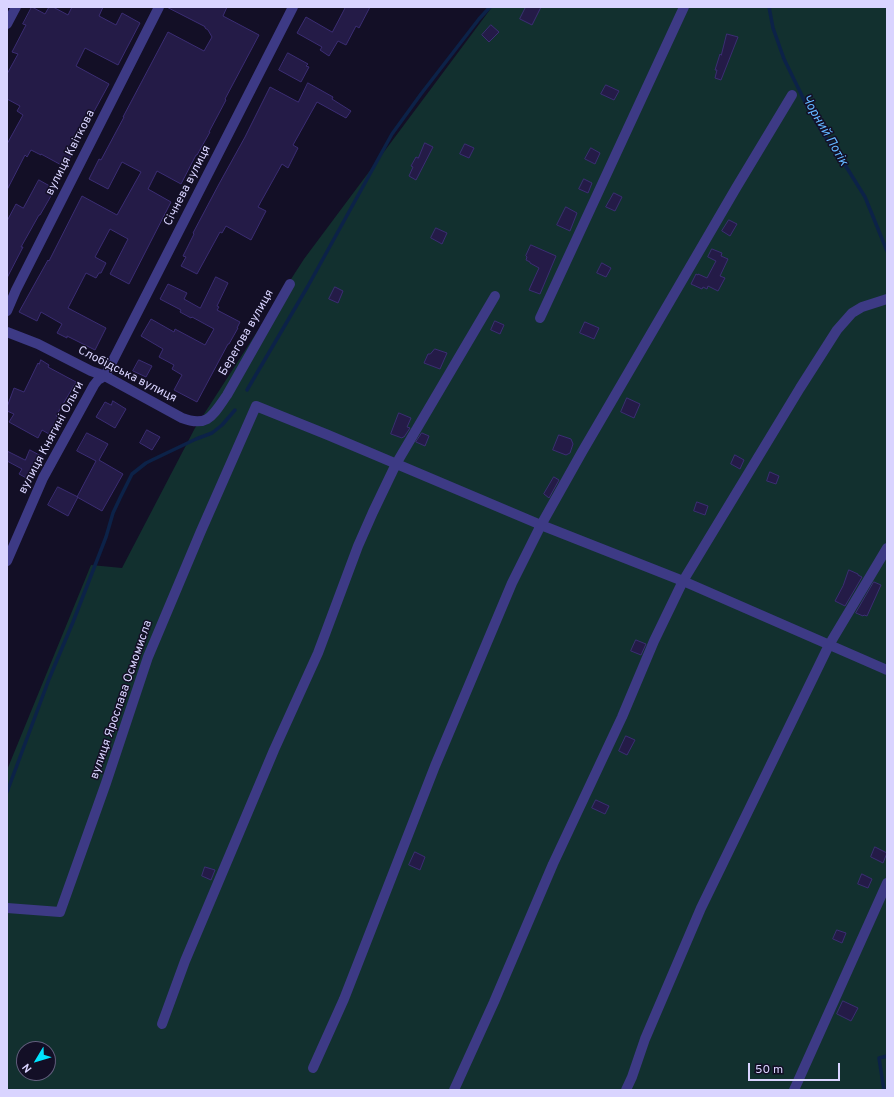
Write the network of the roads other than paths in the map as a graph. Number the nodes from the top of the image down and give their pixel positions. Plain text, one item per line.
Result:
1 (16, 7) edge
2 (160, 7) edge
3 (293, 7) edge
4 (684, 7) edge
5 (7, 24) edge
6 (792, 95) dead end
7 (290, 284) dead end
8 (495, 296) dead end
9 (887, 299) edge
10 (7, 311) edge
11 (540, 318) dead end
12 (7, 332) edge
13 (105, 376) junction
14 (227, 395) joint
15 (396, 464) junction
16 (541, 525) junction
17 (887, 548) edge
18 (7, 561) edge
19 (683, 581) junction
20 (829, 645) junction
21 (887, 670) edge
22 (887, 883) edge
23 (7, 908) edge
24 (162, 1024) dead end
25 (313, 1068) dead end
26 (454, 1090) edge
27 (626, 1090) edge
28 (794, 1090) edge

1 - 5 street
2 - 10 street, вулиця Квіткова
3 - 13 street, Січнева вулиця
4 - 11 street
6 - 16 street
7 - 14 street, Берегова вулиця
8 - 15 street
9 - 19 street
12 - 13 street, Слобідська вулиця
13 - 14 street, Слобідська вулиця
13 - 18 street, вулиця Княгині Ольги
15 - 16 street
15 - 23 street, вулиця Ярослава Осмомисла
15 - 24 street
16 - 19 street
16 - 25 street
17 - 20 street
19 - 20 street
19 - 26 street
20 - 21 street
20 - 27 street
22 - 28 street

